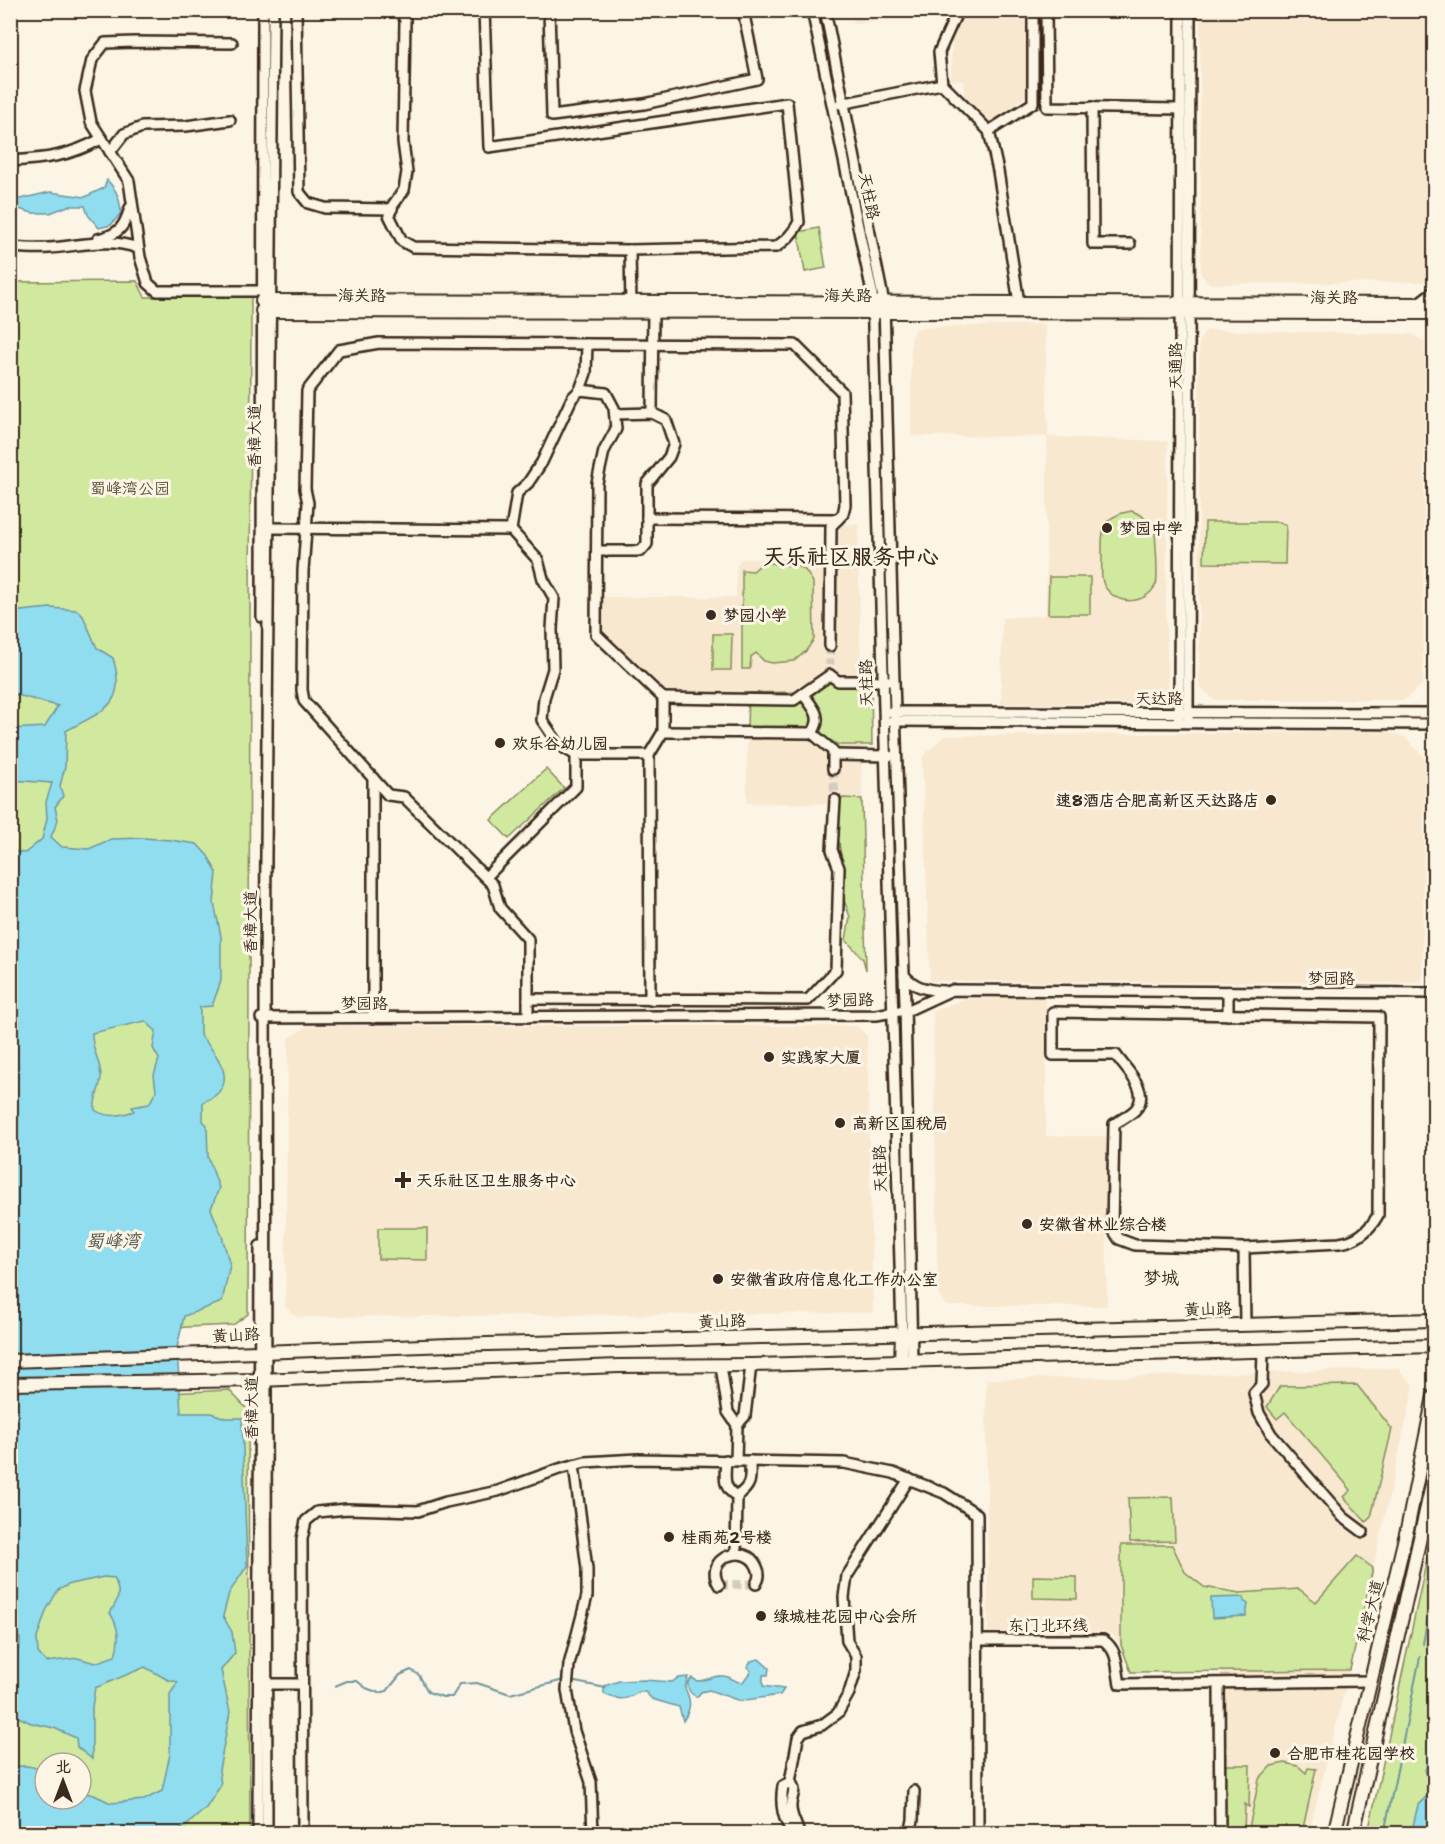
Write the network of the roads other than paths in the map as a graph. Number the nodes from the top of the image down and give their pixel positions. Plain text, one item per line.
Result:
1 (263, 10) edge
2 (273, 10) edge
3 (296, 10) edge
4 (400, 10) edge
5 (484, 10) edge
6 (549, 10) edge
7 (743, 10) edge
8 (812, 10) edge
9 (825, 10) edge
10 (958, 10) edge
11 (1034, 10) edge
12 (1046, 10) edge
13 (1181, 10) edge
14 (1190, 10) edge
15 (232, 43) dead end
16 (942, 84) junction
17 (844, 103) junction
18 (832, 106) junction
19 (1092, 107) junction
20 (1181, 109) junction
21 (230, 120) dead end
22 (989, 131) junction
23 (101, 139) junction
24 (110, 152) junction
25 (10, 161) edge
26 (132, 203) junction
27 (392, 209) junction
28 (84, 243) junction
29 (1130, 244) dead end
30 (10, 247) edge
31 (138, 248) junction
32 (630, 250) junction
33 (1434, 291) edge
34 (266, 301) junction
35 (1416, 304) junction
36 (1434, 304) edge
37 (631, 307) junction
38 (653, 307) junction
39 (1020, 307) junction
40 (879, 308) junction
41 (1185, 308) junction
42 (1434, 313) edge
43 (587, 344) junction
44 (653, 345) junction
45 (580, 390) junction
46 (652, 413) junction
47 (615, 414) junction
48 (647, 518) junction
49 (838, 519) junction
50 (268, 528) junction
51 (306, 529) junction
52 (511, 530) junction
53 (597, 551) junction
54 (830, 646) tunnel mouth
55 (883, 681) junction
56 (894, 681) junction
57 (803, 694) junction
58 (663, 698) junction
59 (1434, 713) edge
60 (883, 717) junction
61 (895, 717) junction
62 (1184, 717) junction
63 (1434, 724) edge
64 (663, 732) junction
65 (812, 733) junction
66 (576, 755) junction
67 (649, 755) junction
68 (834, 755) junction
69 (884, 756) junction
70 (897, 756) junction
71 (833, 769) tunnel mouth
72 (373, 778) junction
73 (835, 800) tunnel mouth
74 (486, 877) junction
75 (904, 975) junction
76 (946, 991) junction
77 (1228, 992) junction
78 (1434, 993) edge
79 (528, 999) junction
80 (650, 1000) junction
81 (905, 1011) junction
82 (893, 1013) junction
83 (1228, 1015) junction
84 (528, 1017) junction
85 (263, 1018) junction
86 (373, 1018) junction
87 (1244, 1248) junction
88 (1434, 1320) edge
89 (1245, 1324) junction
90 (906, 1333) junction
91 (1434, 1346) edge
92 (263, 1351) junction
93 (1263, 1352) junction
94 (10, 1361) edge
95 (907, 1361) junction
96 (751, 1365) junction
97 (722, 1366) junction
98 (262, 1380) junction
99 (10, 1384) edge
100 (1434, 1396) edge
101 (737, 1425) junction
102 (726, 1460) junction
103 (736, 1460) junction
104 (750, 1461) junction
105 (574, 1465) junction
106 (1434, 1476) edge
107 (909, 1479) junction
108 (737, 1496) junction
109 (1363, 1532) dead end
110 (736, 1554) junction
111 (719, 1584) dead end
112 (756, 1584) dead end
113 (978, 1640) junction
114 (1370, 1681) junction
115 (1219, 1683) junction
116 (263, 1684) junction
117 (302, 1684) junction
118 (790, 1782) junction
119 (914, 1791) dead end
120 (782, 1795) junction
121 (793, 1796) junction
122 (258, 1833) edge
123 (267, 1833) edge
124 (303, 1833) edge
125 (592, 1833) edge
126 (793, 1833) edge
127 (799, 1833) edge
128 (910, 1833) edge
129 (978, 1833) edge
130 (1220, 1833) edge
131 (1334, 1833) edge
132 (1353, 1833) edge

1 - 34 street, 香樟大道
2 - 34 street, 香樟大道
3 - 27 street
4 - 27 street
5 - 32 street
6 - 7 street
8 - 18 street, 天柱路
9 - 17 street, 天柱路
10 - 16 street
11 - 22 street
12 - 19 street
13 - 20 street, 天通路
14 - 41 street, 天通路
15 - 23 street
16 - 17 street
16 - 22 street
17 - 18 street
17 - 40 street, 天柱路
18 - 40 street, 天柱路
19 - 20 street
19 - 29 street
20 - 41 street, 天通路
21 - 24 street
22 - 39 street
23 - 24 street
23 - 25 street
24 - 26 street
26 - 28 street
26 - 31 street
27 - 32 street
28 - 30 street
28 - 31 street
31 - 34 street
32 - 37 street
33 - 35 street
34 - 37 main road, 海关路
34 - 50 street, 香樟大道
34 - 85 street, 香樟大道
35 - 36 main road, 海关路
35 - 41 main road, 海关路
37 - 38 main road, 海关路
38 - 40 main road, 海关路
38 - 44 street
39 - 40 main road, 海关路
39 - 41 main road, 海关路
40 - 55 street, 天柱路
40 - 56 street, 天柱路
41 - 42 main road, 海关路
41 - 62 street, 天通路
43 - 44 street
43 - 45 street
43 - 51 street
44 - 46 street
44 - 49 street
45 - 47 street
45 - 52 street
46 - 47 street
46 - 48 street
47 - 53 street
48 - 49 street
48 - 53 street
49 - 54 street
50 - 51 street
50 - 85 street, 香樟大道
51 - 52 street
51 - 72 street
52 - 66 street
53 - 58 street
55 - 56 street
55 - 57 street
55 - 60 street, 天柱路
56 - 61 street, 天柱路
57 - 58 street
57 - 65 street
58 - 64 street
59 - 62 street, 天达路
60 - 61 street, 天达路
60 - 69 street, 天柱路
61 - 62 street, 天达路
61 - 70 street, 天柱路
62 - 63 street, 天达路
64 - 65 street
64 - 67 street
65 - 68 street
66 - 67 street
66 - 74 street
67 - 80 street
68 - 69 street
68 - 71 street
69 - 70 street
69 - 82 street, 天柱路
70 - 75 street, 天柱路
72 - 74 street
72 - 86 street
73 - 80 street
74 - 79 street
75 - 76 street
75 - 81 street, 天柱路
76 - 77 street, 梦园路
76 - 81 street, 梦园路
77 - 78 street, 梦园路
77 - 83 street
79 - 80 street
79 - 84 street
81 - 82 street, 梦园路
81 - 90 street, 天柱路
82 - 84 street, 梦园路
82 - 90 street, 天柱路
83 - 87 street
83 - 87 street
84 - 86 street, 梦园路
85 - 86 street, 梦园路
85 - 92 street, 香樟大道
87 - 89 street
88 - 89 main road, 黄山路
89 - 90 main road, 黄山路
90 - 92 main road, 黄山路
90 - 95 main road, 天柱路
91 - 93 main road
92 - 94 main road, 黄山路
92 - 98 street, 香樟大道
93 - 95 main road
93 - 109 street
95 - 96 main road
96 - 97 main road
96 - 101 street
97 - 98 main road
97 - 101 street
98 - 99 main road
98 - 116 street, 香樟大道
100 - 114 main road, 科学大道
101 - 103 street
102 - 103 street
102 - 105 street
102 - 108 street
103 - 104 street
104 - 107 street
104 - 108 street
105 - 117 street
105 - 125 street
106 - 132 main road, 科学大道
107 - 113 street
107 - 118 street
108 - 110 street
110 - 111 street
110 - 112 street
113 - 115 street, 东门北环线
113 - 129 street
114 - 115 street
114 - 131 main road, 科学大道
115 - 130 street
116 - 117 street
116 - 122 street, 香樟大道
116 - 123 street, 香樟大道
117 - 124 street
118 - 120 street
118 - 121 street
119 - 128 street
120 - 121 street
120 - 126 street
121 - 127 street

